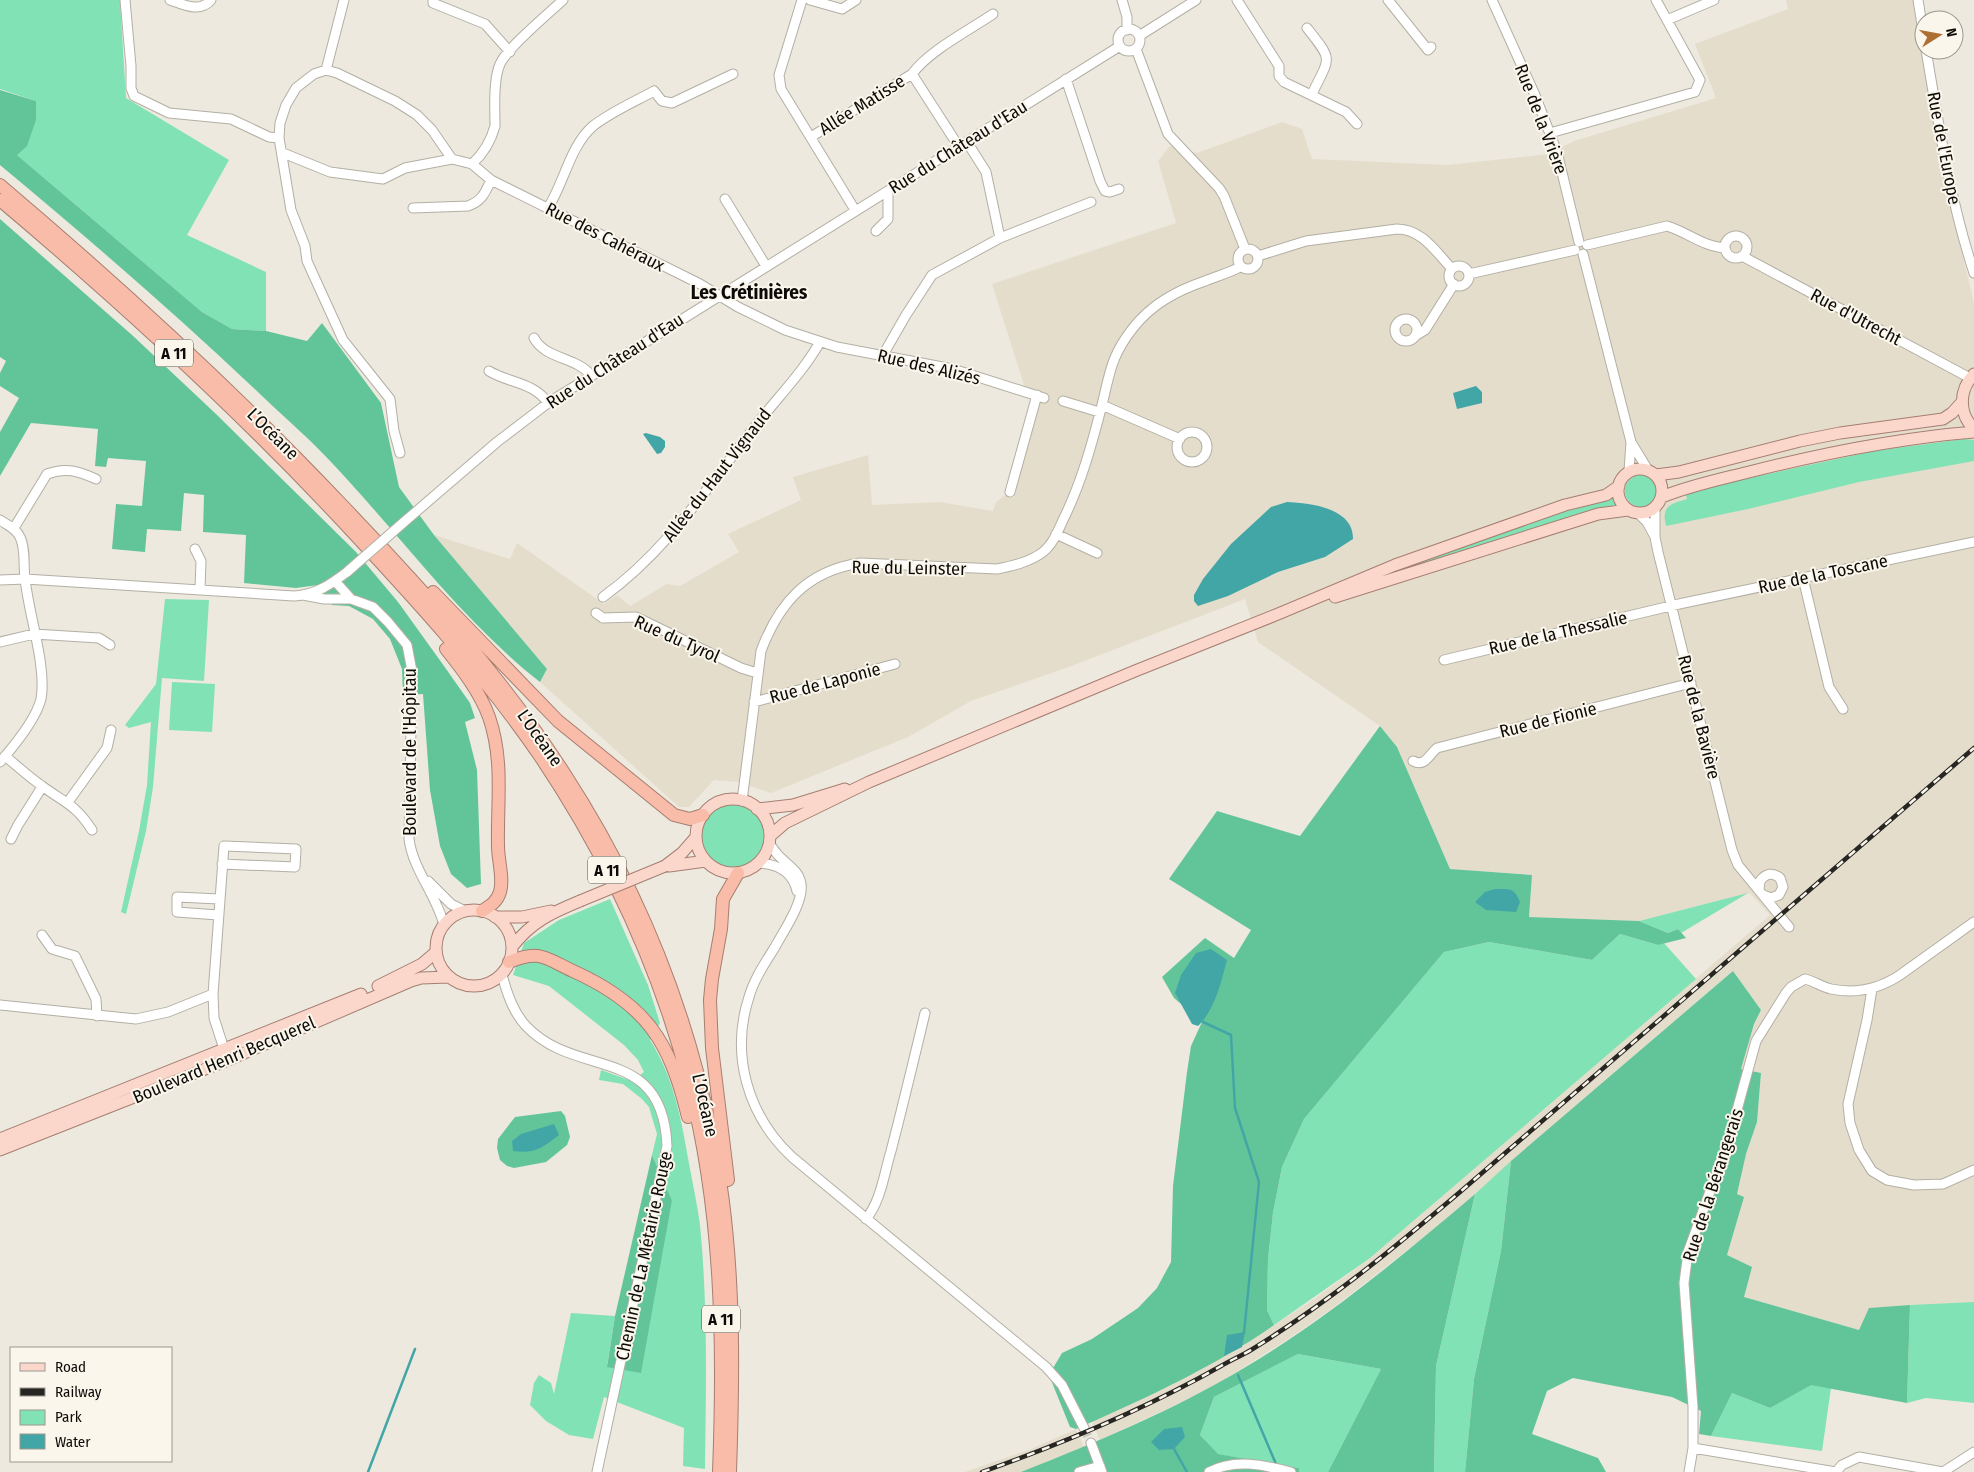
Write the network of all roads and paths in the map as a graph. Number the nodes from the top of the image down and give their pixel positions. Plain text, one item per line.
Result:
1 (125, 0) edge
2 (170, 0) edge
3 (211, 0) edge
4 (344, 0) edge
5 (432, 0) edge
6 (563, 0) edge
7 (802, 0) edge
8 (810, 0) edge
9 (856, 0) edge
10 (1122, 0) edge
11 (1196, 0) edge
12 (1237, 0) edge
13 (1388, 0) edge
14 (1492, 0) edge
15 (1656, 0) edge
16 (1714, 0) edge
17 (993, 14) dead end
18 (1667, 20) junction
19 (1307, 28) dead end
20 (1127, 30) junction
21 (1139, 36) junction
22 (1120, 46) junction
23 (1431, 47) dead end
24 (1136, 49) junction
25 (510, 52) junction
26 (1928, 60) edge
27 (326, 70) junction
28 (733, 74) dead end
29 (912, 74) junction
30 (1066, 79) junction
31 (1312, 94) junction
32 (1357, 124) dead end
33 (1550, 133) junction
34 (812, 137) junction
35 (279, 138) junction
36 (963, 144) junction
37 (283, 153) junction
38 (452, 159) junction
39 (472, 164) junction
40 (491, 180) junction
41 (0, 185) edge
42 (1119, 189) dead end
43 (888, 191) junction
44 (726, 199) dead end
45 (0, 200) edge
46 (1091, 202) dead end
47 (413, 208) dead end
48 (548, 208) junction
49 (855, 210) junction
50 (876, 231) dead end
51 (1000, 238) junction
52 (1581, 248) junction
53 (1726, 248) junction
54 (1245, 249) junction
55 (1258, 256) junction
56 (1742, 256) junction
57 (766, 266) junction
58 (1240, 267) junction
59 (1452, 269) junction
60 (1469, 274) junction
61 (1974, 274) edge
62 (1454, 284) junction
63 (719, 295) junction
64 (1431, 321) junction
65 (1414, 323) junction
66 (1415, 336) junction
67 (534, 338) dead end
68 (820, 342) junction
69 (883, 355) junction
70 (488, 371) dead end
71 (591, 375) junction
72 (1972, 376) edge
73 (1063, 401) dead end
74 (1962, 402) junction
75 (548, 403) junction
76 (1100, 408) junction
77 (1974, 430) edge
78 (1180, 439) dead end
79 (1631, 442) junction
80 (400, 452) dead end
81 (1629, 471) junction
82 (1652, 472) junction
83 (96, 479) dead end
84 (1618, 486) junction
85 (1010, 492) dead end
86 (1662, 497) junction
87 (1655, 508) junction
88 (1633, 511) junction
89 (0, 520) edge
90 (14, 528) junction
91 (1056, 534) junction
92 (1655, 537) junction
93 (1974, 542) edge
94 (195, 548) dead end
95 (1097, 553) dead end
96 (399, 566) junction
97 (1803, 578) junction
98 (25, 579) junction
99 (0, 580) edge
100 (332, 584) junction
101 (200, 589) junction
102 (303, 595) junction
103 (603, 597) dead end
104 (337, 599) junction
105 (351, 599) junction
106 (1672, 606) junction
107 (596, 613) dead end
108 (427, 614) junction
109 (1278, 614) junction
110 (34, 634) junction
111 (0, 642) edge
112 (110, 645) dead end
113 (1444, 660) dead end
114 (895, 664) dead end
115 (757, 673) junction
116 (1691, 683) junction
117 (754, 702) junction
118 (1843, 708) dead end
119 (111, 730) dead end
120 (2, 759) edge
121 (1413, 761) dead end
122 (869, 782) junction
123 (42, 787) junction
124 (742, 801) junction
125 (68, 802) junction
126 (758, 809) junction
127 (703, 815) junction
128 (92, 830) dead end
129 (696, 837) junction
130 (11, 839) dead end
131 (769, 839) junction
132 (706, 862) junction
133 (759, 863) junction
134 (222, 864) junction
135 (665, 866) junction
136 (419, 872) junction
137 (738, 873) junction
138 (219, 899) junction
139 (797, 901) junction
140 (557, 910) junction
141 (465, 911) junction
142 (482, 911) junction
143 (218, 915) junction
144 (496, 917) junction
145 (1974, 922) edge
146 (1788, 924) dead end
147 (444, 925) junction
148 (42, 935) dead end
149 (512, 947) junction
150 (436, 952) junction
151 (509, 962) junction
152 (502, 975) junction
153 (449, 977) junction
154 (1872, 989) junction
155 (213, 994) junction
156 (0, 1004) edge
157 (925, 1013) dead end
158 (97, 1016) junction
159 (226, 1055) junction
160 (0, 1139) edge
161 (0, 1150) edge
162 (706, 1166) junction
163 (1974, 1170) edge
164 (866, 1219) junction
165 (727, 1239) junction
166 (1084, 1428) tunnel mouth
167 (1091, 1443) tunnel mouth
168 (1693, 1448) junction
169 (1974, 1452) edge
170 (1101, 1469) edge
171 (597, 1472) edge
172 (719, 1472) edge
173 (730, 1472) edge
174 (1079, 1472) edge
175 (1209, 1472) edge
176 (1291, 1472) edge
177 (1689, 1472) edge
178 (1836, 1472) edge
179 (1943, 1472) edge

1 - 35 street
2 - 3 street
4 - 27 street
5 - 25 street
6 - 25 street
7 - 34 street
8 - 9 street
10 - 20 street
11 - 21 street
12 - 31 street
13 - 23 street
14 - 33 street, Rue de la Vrière
15 - 18 street
16 - 18 street
17 - 29 street, Allée Matisse
18 - 33 street
19 - 31 street
20 - 21 street
20 - 22 street
21 - 24 street
22 - 24 street
22 - 30 street, Rue du Château d'Eau
24 - 54 street
25 - 39 street
26 - 61 street, Rue de l'Europe
27 - 35 street
27 - 38 street
28 - 48 street
29 - 34 street, Allée Matisse
29 - 36 street, Allée Matisse
30 - 36 street, Rue du Château d'Eau
30 - 42 street
31 - 32 street
33 - 52 street, Rue de la Vrière
34 - 49 street
35 - 37 street
36 - 43 street, Rue du Château d'Eau
36 - 51 street, Allée Matisse
37 - 38 street
37 - 80 street
38 - 39 street, Rue des Cahéraux
39 - 40 street, Rue des Cahéraux
40 - 47 street
40 - 48 street, Rue des Cahéraux
41 - 96 highway, L’Océane / A 11
43 - 49 street, Rue du Château d'Eau
43 - 50 street
44 - 57 street
45 - 108 highway, L’Océane / A 11
46 - 51 street
48 - 63 street, Rue des Cahéraux
49 - 57 street, Rue du Château d'Eau
51 - 69 street
52 - 53 street
52 - 60 street
52 - 79 street, Rue de la Vrière
53 - 56 street
53 - 56 street
54 - 55 street
54 - 58 street
55 - 58 street
55 - 59 street
56 - 72 street, Rue d'Utrecht
57 - 63 street, Rue du Château d'Eau
58 - 76 street, Rue du Leinster
59 - 60 street
59 - 62 street
60 - 62 street
62 - 64 street
63 - 68 street, Rue des Cahéraux
63 - 71 street, Rue du Château d'Eau
64 - 65 street
64 - 66 street
65 - 66 street
65 - 66 street
67 - 71 street
68 - 69 street, Rue des Alizés
68 - 103 street, Allée du Haut Vignaud
69 - 85 street, Rue des Alizés
70 - 75 street
71 - 75 street, Rue du Château d'Eau
72 - 74 main road
73 - 76 street
74 - 77 main road
74 - 82 main road
75 - 100 street, Rue du Château d'Eau, bridge
76 - 78 street
76 - 91 street, Rue du Leinster
77 - 86 main road
79 - 81 street, Rue de la Vrière
79 - 82 street, Rue de la Vrière
81 - 82 main road
81 - 84 main road
82 - 86 main road
83 - 90 street
84 - 88 main road
84 - 109 main road
86 - 87 main road
87 - 88 main road
87 - 92 street, Rue de la Bavière
88 - 92 street, Rue de la Bavière
88 - 109 main road
89 - 90 street
90 - 98 street
91 - 95 street
91 - 115 street, Rue du Leinster
92 - 106 street, Rue de la Bavière
93 - 97 street, Rue de la Toscane
94 - 101 street
96 - 127 highway
96 - 165 highway, L’Océane / A 11
97 - 106 street, Rue de la Toscane
97 - 118 street
98 - 99 street, Boulevard de l'Hôpitau
98 - 101 street, Boulevard de l'Hôpitau
98 - 110 street
100 - 102 street, Boulevard de l'Hôpitau
100 - 104 street
100 - 105 street, Boulevard de l'Hôpitau
101 - 102 street, Boulevard de l'Hôpitau
102 - 104 street, Boulevard de l'Hôpitau
104 - 105 street, Boulevard de l'Hôpitau
105 - 136 street, Boulevard de l'Hôpitau
106 - 113 street, Rue de la Thessalie
106 - 116 street, Rue de la Bavière
107 - 115 street, Rue du Tyrol
108 - 142 highway
108 - 162 highway, L’Océane / A 11
109 - 122 main road
110 - 111 street
110 - 112 street
110 - 120 street
114 - 117 street, Rue de Laponie
115 - 117 street, Rue du Leinster
116 - 121 street, Rue de Fionie
116 - 146 street, Rue de la Bavière
117 - 124 street, Rue du Leinster
119 - 125 street
120 - 123 street
122 - 126 main road
122 - 131 main road
123 - 125 street
123 - 130 street
124 - 126 main road
124 - 127 main road
125 - 128 street
126 - 131 main road
127 - 129 main road
129 - 132 main road
129 - 135 main road
131 - 133 main road
131 - 139 street
132 - 135 main road
132 - 137 main road
133 - 137 main road
133 - 139 street
134 - 134 street
134 - 138 street
135 - 140 main road, bridge
136 - 141 street, Boulevard de l'Hôpitau
136 - 147 street, Boulevard de l'Hôpitau
137 - 165 highway
138 - 143 street
138 - 143 street
139 - 164 street
140 - 144 main road
140 - 149 main road
141 - 142 main road
141 - 147 main road
142 - 144 main road
143 - 155 street
144 - 149 main road
145 - 154 street
147 - 150 main road
148 - 158 street
149 - 151 main road
150 - 153 main road
150 - 159 main road, Boulevard Henri Becquerel
151 - 152 main road
151 - 162 highway
152 - 153 main road
152 - 171 street, Chemin de La Métairie Rouge
153 - 159 main road, Boulevard Henri Becquerel
154 - 163 street
154 - 168 street, Rue de la Bérangerais
155 - 158 street
155 - 159 street
156 - 158 street
157 - 164 street
159 - 160 main road, Boulevard Henri Becquerel
159 - 161 main road, Boulevard Henri Becquerel
162 - 172 highway, L’Océane / A 11
164 - 166 street
165 - 173 highway, L’Océane / A 11
167 - 170 street
168 - 177 street, Rue de la Bérangerais
168 - 178 street
169 - 179 street
170 - 174 street
175 - 176 street
178 - 179 street

